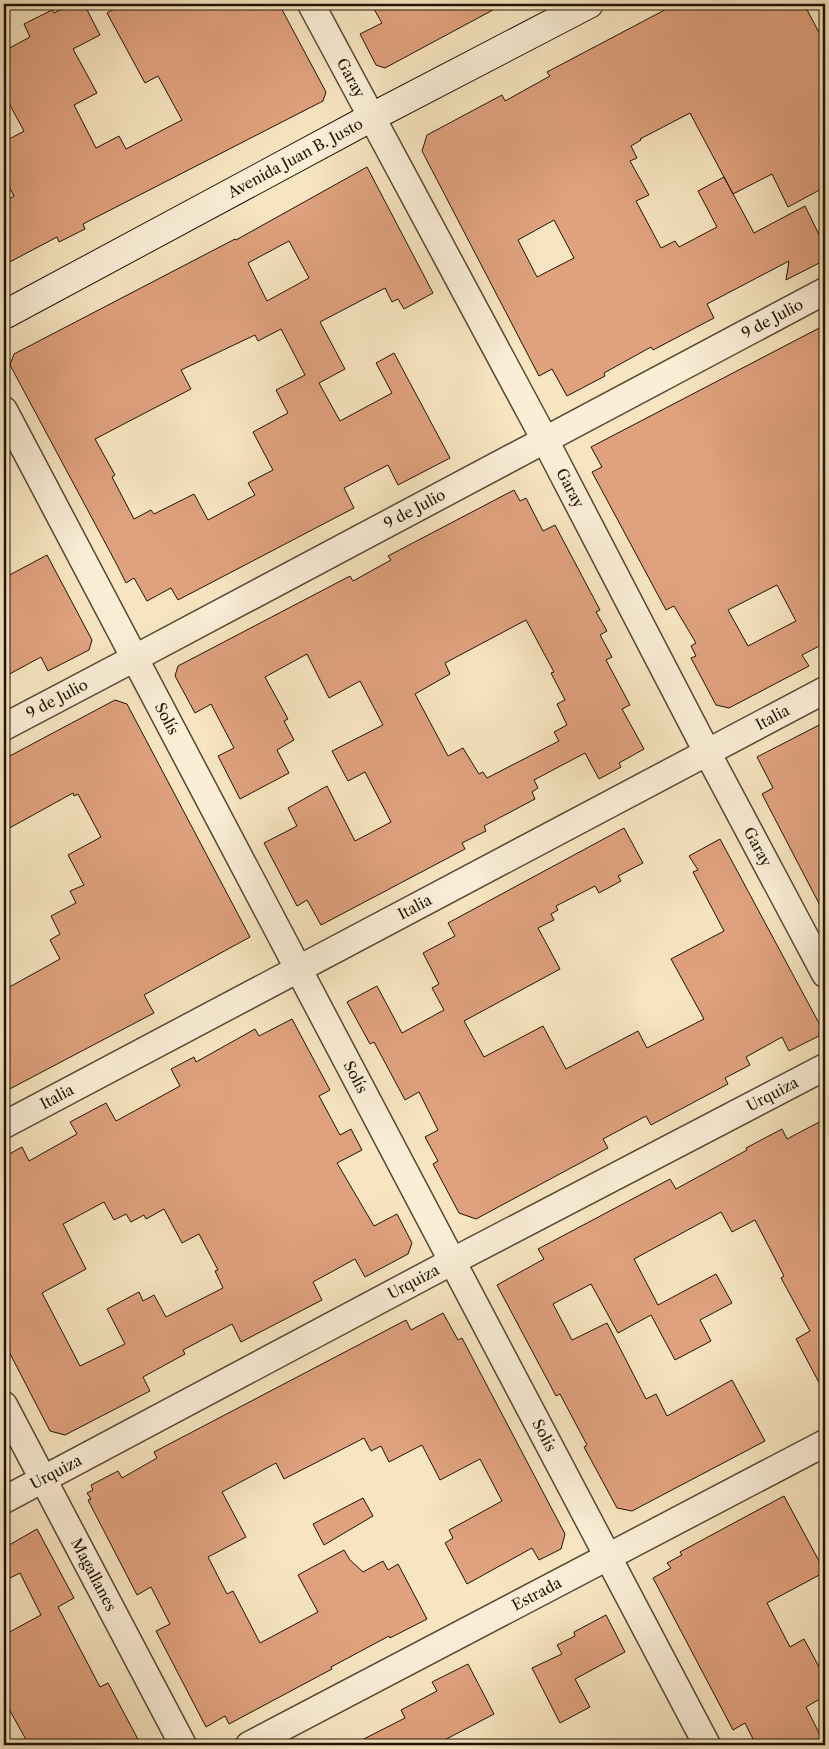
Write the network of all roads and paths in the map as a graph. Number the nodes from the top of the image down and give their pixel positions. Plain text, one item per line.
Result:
1 (311, 4) edge
2 (589, 4) edge
3 (372, 118) junction
4 (825, 291) edge
5 (4, 315) edge
6 (4, 410) edge
7 (545, 440) junction
8 (135, 658) junction
9 (825, 690) edge
10 (4, 727) edge
11 (707, 752) junction
12 (299, 969) junction
13 (825, 974) edge
14 (825, 1067) edge
15 (4, 1125) edge
16 (453, 1261) junction
17 (4, 1405) edge
18 (825, 1443) edge
19 (42, 1480) junction
20 (4, 1500) edge
21 (609, 1558) junction
22 (183, 1745) edge
23 (249, 1745) edge
24 (707, 1745) edge

1 - 3 street, Garay
2 - 3 main road, Avenida Juan B. Justo
3 - 5 main road, Avenida Juan B. Justo
3 - 7 street, Garay
4 - 7 street, 9 de Julio
6 - 8 street, Solís
7 - 8 street, 9 de Julio
7 - 11 street, Garay
8 - 10 street, 9 de Julio
8 - 12 street, Solís
9 - 11 street, Italia
11 - 12 street, Italia
11 - 13 street, Garay
12 - 15 street, Italia
12 - 16 street, Solís
14 - 16 street, Urquiza
16 - 19 street, Urquiza
16 - 21 street, Solís
17 - 19 street, Magallanes
18 - 21 street, Estrada
19 - 20 street, Urquiza
19 - 22 street, Magallanes
21 - 23 street, Estrada
21 - 24 street, Solís

